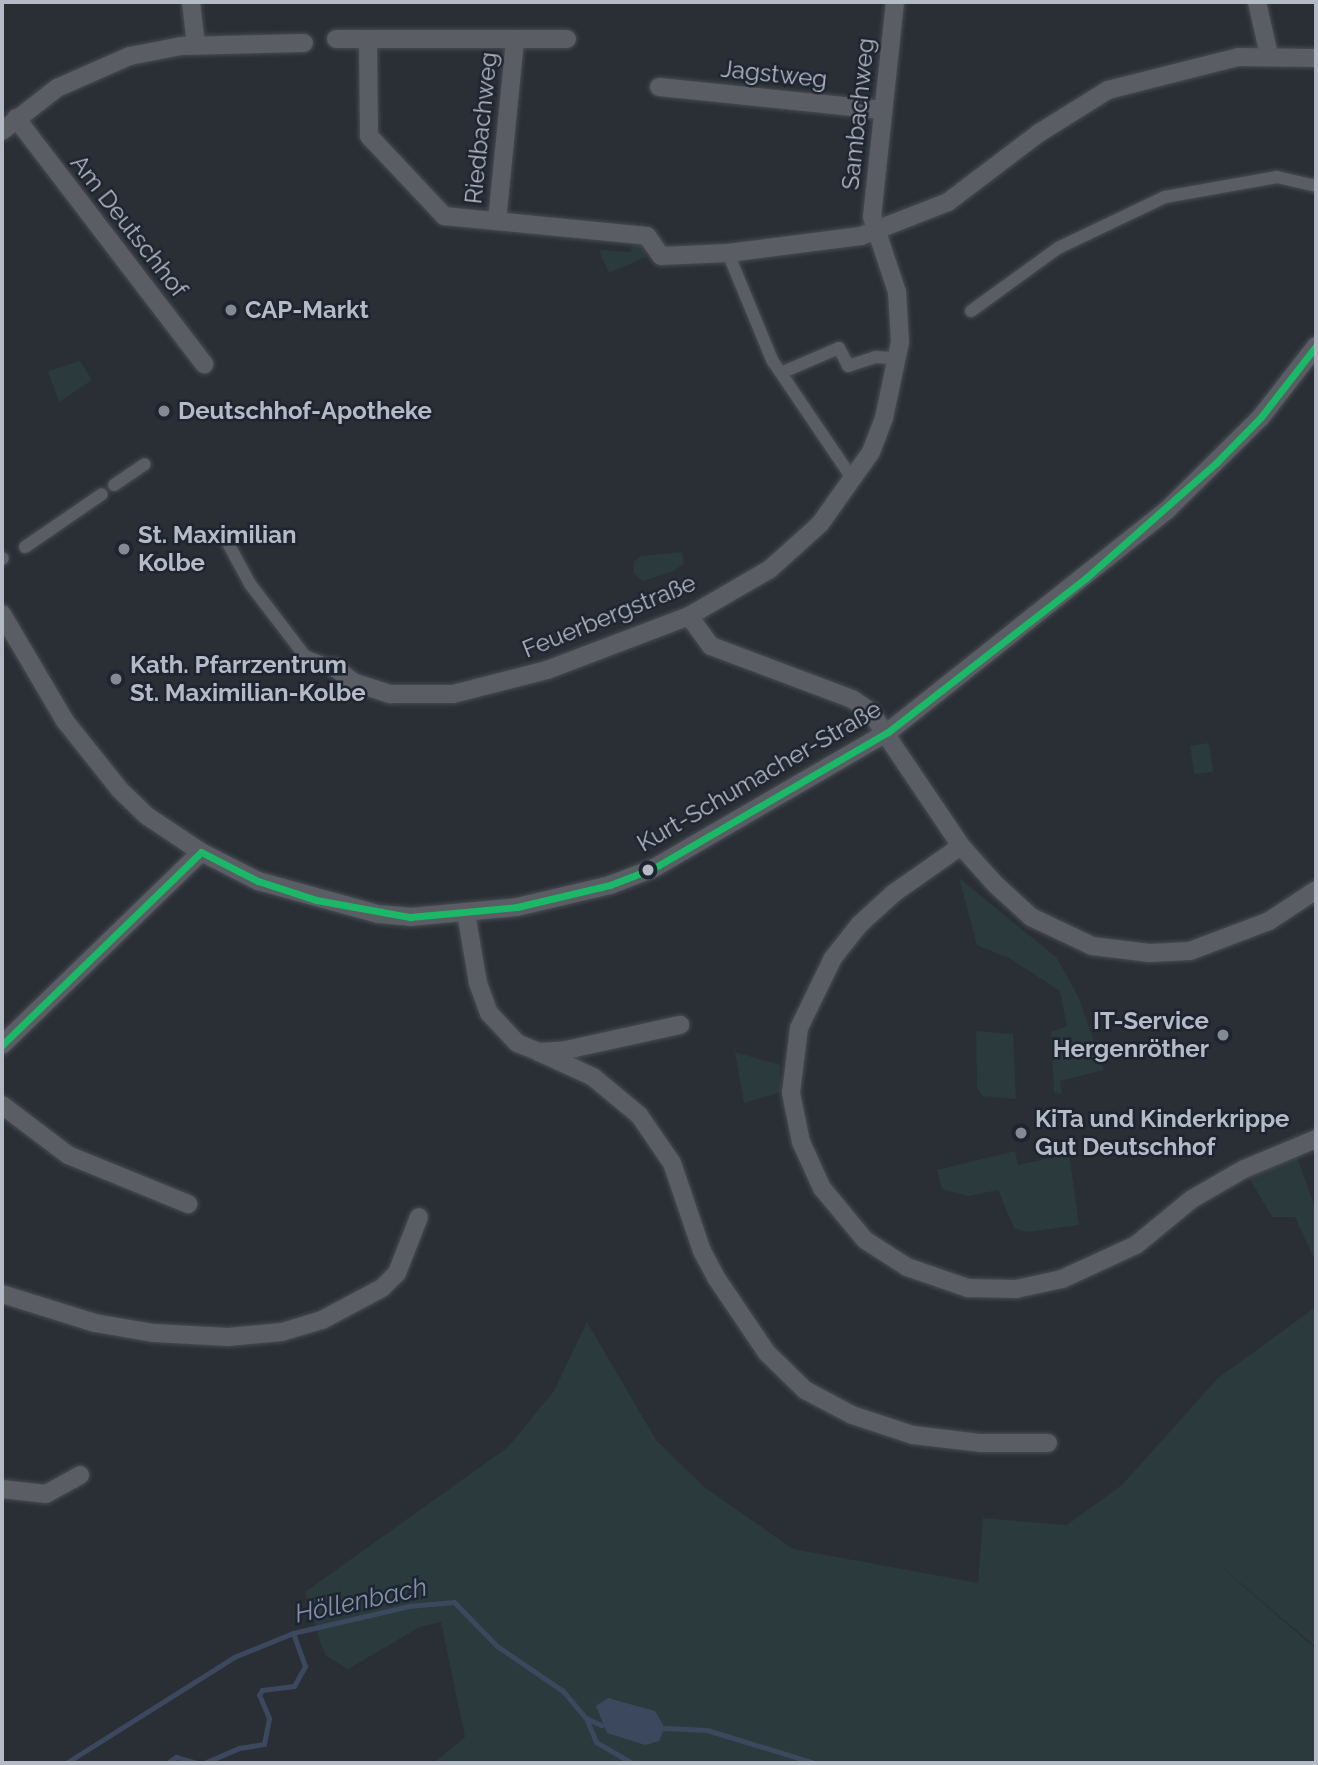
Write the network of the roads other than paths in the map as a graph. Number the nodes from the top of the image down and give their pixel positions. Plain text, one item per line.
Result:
1 (191, 2) edge
2 (895, 2) edge
3 (1257, 2) edge
4 (335, 38) dead end
5 (368, 39) junction
6 (567, 39) dead end
7 (515, 40) junction
8 (304, 43) dead end
9 (196, 45) junction
10 (1269, 55) junction
11 (1316, 58) edge
12 (659, 87) dead end
13 (883, 110) junction
14 (16, 118) junction
15 (2, 131) edge
16 (1316, 186) edge
17 (497, 222) junction
18 (874, 231) junction
19 (728, 253) junction
20 (971, 311) dead end
21 (897, 358) junction
22 (1313, 358) edge
23 (204, 364) dead end
24 (783, 372) junction
25 (145, 464) dead end
26 (854, 481) junction
27 (114, 485) dead end
28 (102, 494) dead end
29 (223, 534) dead end
30 (25, 547) dead end
31 (2, 614) edge
32 (689, 616) junction
33 (334, 667) joint
34 (888, 732) junction
35 (961, 846) junction
36 (201, 852) junction
37 (1316, 890) edge
38 (466, 913) junction
39 (680, 1025) dead end
40 (2, 1045) edge
41 (539, 1052) junction
42 (2, 1105) edge
43 (1316, 1139) edge
44 (188, 1204) dead end
45 (419, 1217) dead end
46 (2, 1294) edge
47 (1048, 1443) dead end
48 (80, 1475) dead end
49 (2, 1489) edge

1 - 9 street
2 - 13 street, Sambachweg
3 - 10 street
4 - 5 street, Riedbachweg
5 - 7 street, Riedbachweg
5 - 17 street, Riedbachweg
6 - 7 street, Riedbachweg
7 - 17 street, Riedbachweg
8 - 9 street
9 - 14 street
10 - 11 street
10 - 18 street
12 - 13 street, Jagstweg
13 - 18 street, Sambachweg
14 - 15 street
14 - 23 street, Am Deutschhof
16 - 20 street
17 - 19 street, Riedbachweg
18 - 19 street
18 - 21 street, Feuerbergstraße
19 - 24 street
21 - 24 street
21 - 26 street, Feuerbergstraße
22 - 34 street, Kurt-Schumacher-Straße
24 - 26 street
25 - 27 street
26 - 32 street, Feuerbergstraße
28 - 30 street
29 - 33 street
31 - 36 street, Kurt-Schumacher-Straße
32 - 33 street, Feuerbergstraße
32 - 34 street
34 - 35 street
34 - 38 street, Kurt-Schumacher-Straße
35 - 37 street
35 - 43 street
36 - 38 street, Kurt-Schumacher-Straße
36 - 40 street
38 - 41 street
39 - 41 street
41 - 47 street
42 - 44 street
45 - 46 street
48 - 49 street

